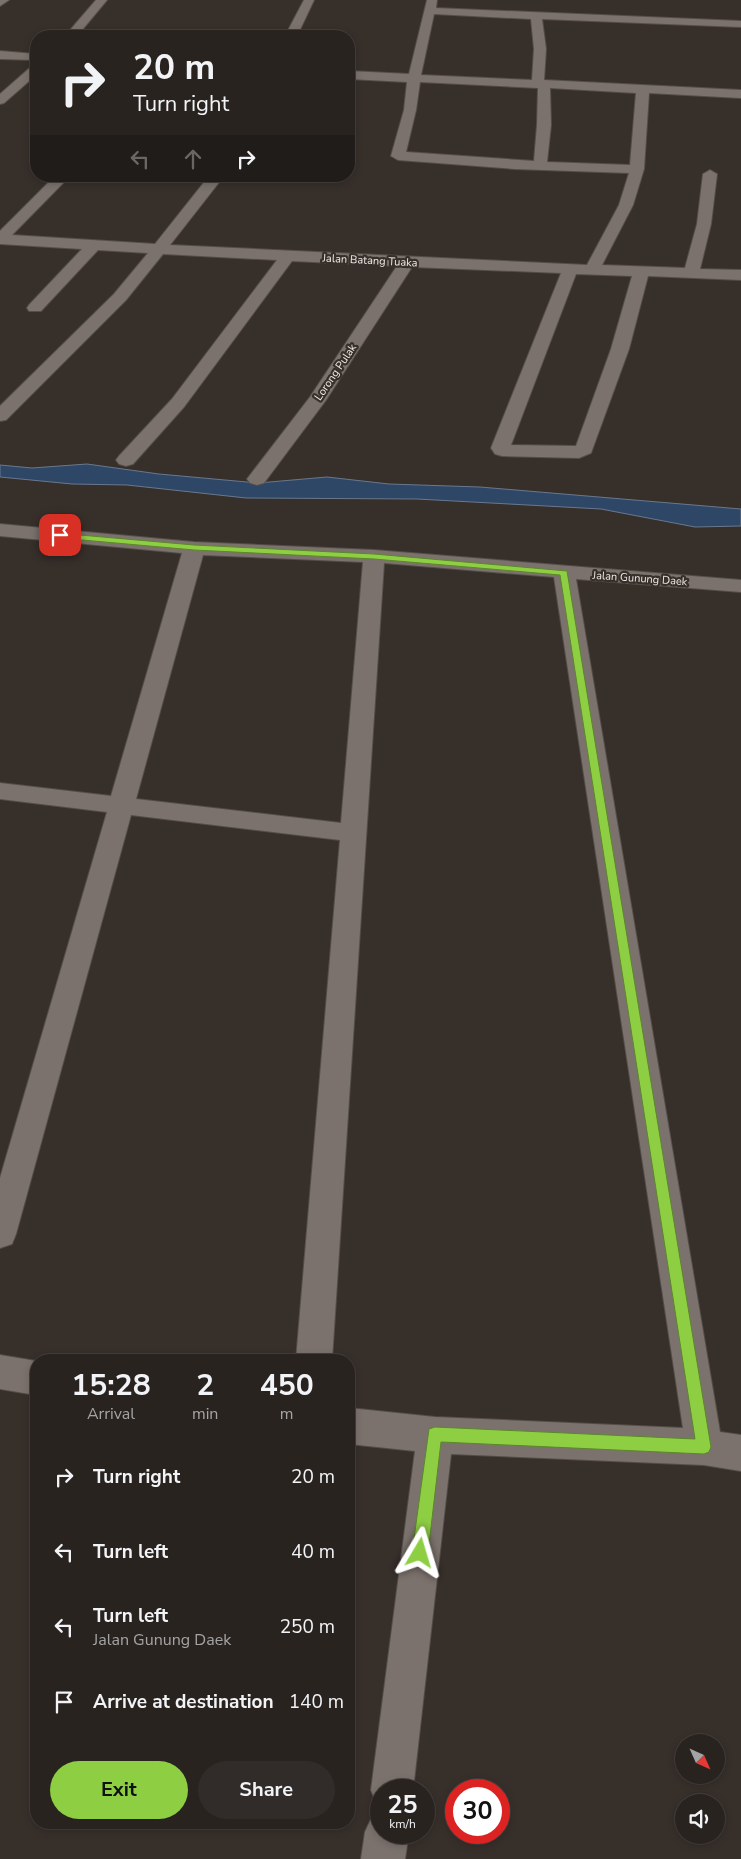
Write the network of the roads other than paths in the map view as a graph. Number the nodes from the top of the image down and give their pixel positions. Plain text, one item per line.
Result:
1 (4, 0) edge
2 (102, 0) edge
3 (309, 0) edge
4 (0, 3) edge
5 (431, 5) edge
6 (536, 16) junction
7 (741, 24) edge
8 (76, 30) edge
9 (295, 30) edge
10 (0, 55) edge
11 (30, 57) edge
12 (30, 74) edge
13 (355, 75) edge
14 (414, 78) junction
15 (541, 84) junction
16 (643, 89) junction
17 (741, 94) edge
18 (0, 100) edge
19 (540, 166) junction
20 (637, 169) junction
21 (710, 174) dead end
22 (57, 182) edge
23 (212, 182) edge
24 (0, 239) edge
25 (94, 245) junction
26 (160, 250) junction
27 (288, 256) junction
28 (407, 262) junction
29 (570, 270) junction
30 (592, 270) junction
31 (641, 272) junction
32 (691, 274) junction
33 (741, 275) edge
34 (35, 308) dead end
35 (0, 416) edge
36 (126, 460) dead end
37 (257, 479) dead end
38 (1, 532) edge
39 (194, 548) junction
40 (374, 556) junction
41 (564, 573) junction
42 (741, 586) edge
43 (0, 791) edge
44 (121, 805) junction
45 (353, 833) junction
46 (0, 1234) edge
47 (314, 1354) edge
48 (0, 1372) edge
49 (30, 1377) edge
50 (355, 1427) edge
51 (435, 1435) junction
52 (704, 1447) junction
53 (741, 1453) edge
54 (393, 1779) edge
55 (385, 1844) edge
56 (383, 1859) edge

1 - 4 street
2 - 8 street
3 - 9 street
5 - 6 street
5 - 14 street
6 - 7 street
6 - 15 street
10 - 11 street
12 - 18 street
13 - 14 street
14 - 15 street
14 - 19 street
15 - 16 street
15 - 19 street
16 - 17 street
16 - 20 street
19 - 20 street
20 - 30 street
21 - 32 street
22 - 24 street
23 - 26 street
24 - 25 street, Jalan Batang Tuaka
25 - 26 street, Jalan Batang Tuaka
25 - 34 street
26 - 27 street, Jalan Batang Tuaka
26 - 35 street
27 - 28 street, Jalan Batang Tuaka
27 - 36 street
28 - 29 street, Jalan Batang Tuaka
28 - 37 street, Lorong Pulak
29 - 30 street, Jalan Batang Tuaka
29 - 31 street
30 - 31 street, Jalan Batang Tuaka
31 - 32 street, Jalan Batang Tuaka
32 - 33 street, Jalan Batang Tuaka
38 - 39 street, Jalan Gunung Daek
39 - 40 street, Jalan Gunung Daek
39 - 44 street
40 - 41 street, Jalan Gunung Daek
40 - 45 street
41 - 42 street, Jalan Gunung Daek
41 - 52 street
43 - 44 street
44 - 45 street
44 - 46 street
45 - 47 street
48 - 49 street
50 - 51 street
51 - 52 street
51 - 54 street
52 - 53 street
55 - 56 street

